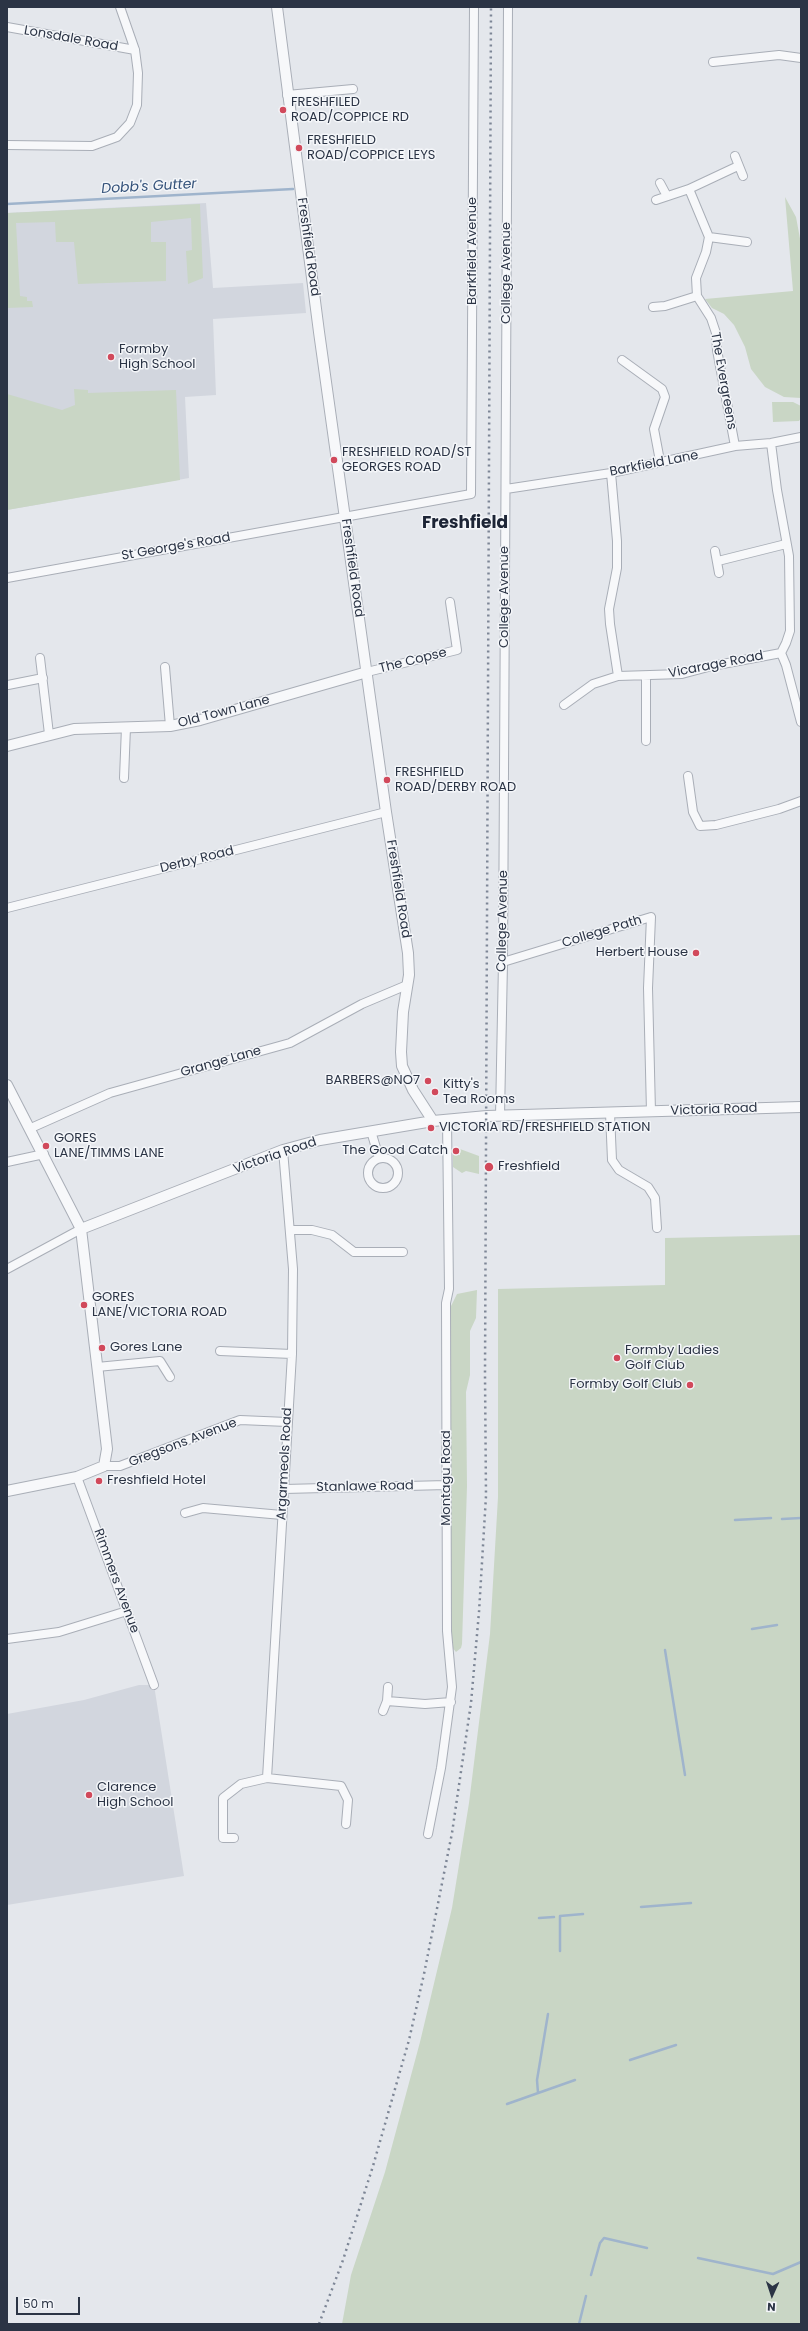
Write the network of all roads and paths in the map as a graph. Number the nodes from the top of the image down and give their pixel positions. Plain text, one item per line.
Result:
1 (120, 7) edge
2 (277, 7) edge
3 (474, 7) edge
4 (508, 7) edge
5 (7, 27) edge
6 (136, 50) junction
7 (801, 58) edge
8 (713, 62) dead end
9 (353, 89) dead end
10 (287, 95) junction
11 (7, 145) edge
12 (735, 156) dead end
13 (738, 166) junction
14 (743, 176) dead end
15 (660, 183) dead end
16 (689, 189) junction
17 (667, 196) junction
18 (656, 200) dead end
19 (709, 237) junction
20 (747, 242) dead end
21 (697, 296) junction
22 (653, 307) dead end
23 (622, 360) dead end
24 (801, 437) edge
25 (771, 443) junction
26 (735, 446) junction
27 (660, 461) junction
28 (611, 473) junction
29 (506, 489) junction
30 (345, 517) junction
31 (786, 544) junction
32 (715, 551) dead end
33 (718, 561) junction
34 (719, 573) dead end
35 (7, 578) edge
36 (450, 602) dead end
37 (781, 653) junction
38 (40, 658) dead end
39 (166, 667) dead end
40 (367, 672) junction
41 (618, 676) junction
42 (646, 677) junction
43 (43, 678) junction
44 (8, 685) edge
45 (564, 705) dead end
46 (801, 722) edge
47 (170, 726) junction
48 (126, 727) junction
49 (49, 734) junction
50 (646, 741) dead end
51 (7, 746) edge
52 (688, 776) dead end
53 (124, 778) dead end
54 (801, 800) edge
55 (386, 812) junction
56 (7, 908) edge
57 (503, 962) junction
58 (407, 985) junction
59 (7, 1085) edge
60 (801, 1107) edge
61 (651, 1112) junction
62 (610, 1113) junction
63 (500, 1116) junction
64 (447, 1120) junction
65 (433, 1121) junction
66 (31, 1128) junction
67 (371, 1131) junction
68 (284, 1150) junction
69 (44, 1154) junction
70 (379, 1158) dead end
71 (7, 1162) edge
72 (658, 1228) dead end
73 (81, 1229) junction
74 (290, 1230) junction
75 (403, 1252) dead end
76 (7, 1268) edge
77 (220, 1351) dead end
78 (292, 1354) junction
79 (97, 1367) junction
80 (170, 1377) dead end
81 (287, 1422) junction
82 (104, 1466) junction
83 (77, 1477) junction
84 (446, 1485) junction
85 (284, 1489) junction
86 (7, 1491) edge
87 (185, 1513) dead end
88 (282, 1515) junction
89 (128, 1611) junction
90 (7, 1638) edge
91 (154, 1685) dead end
92 (388, 1687) dead end
93 (387, 1701) junction
94 (451, 1702) junction
95 (382, 1711) dead end
96 (268, 1778) junction
97 (346, 1824) dead end
98 (428, 1834) dead end
99 (234, 1838) dead end

1 - 6 street, Lonsdale Road
2 - 10 street, Freshfield Road
3 - 30 street, Barkfield Avenue
4 - 29 street, College Avenue
5 - 6 street, Lonsdale Road
6 - 11 street, Lonsdale Road
7 - 8 street
9 - 10 street
10 - 30 street, Freshfield Road
12 - 13 street
13 - 14 street
13 - 16 street
15 - 17 street
16 - 17 street
16 - 19 street
17 - 18 street
19 - 20 street
19 - 21 street
21 - 22 street
21 - 26 street, The Evergreens
23 - 27 street
24 - 25 street, Barkfield Lane
25 - 26 street, Barkfield Lane
25 - 31 street, Vicarage Road
26 - 27 street, Barkfield Lane
27 - 28 street, Barkfield Lane
28 - 29 street, Barkfield Lane
28 - 41 street
29 - 57 street, College Avenue
30 - 35 street, St George's Road
30 - 40 street, Freshfield Road
31 - 33 street
31 - 37 street, Vicarage Road
32 - 33 street
33 - 34 street
36 - 40 street, The Copse
37 - 42 street, Vicarage Road
37 - 46 street
38 - 43 street
39 - 47 street
40 - 47 street, Old Town Lane
40 - 55 street, Freshfield Road
41 - 42 street, Vicarage Road
41 - 45 street, Vicarage Road
42 - 50 street
43 - 44 street
43 - 49 street
47 - 48 street, Old Town Lane
48 - 49 street, Old Town Lane
48 - 53 street
49 - 51 street, Old Town Lane
52 - 54 street
55 - 56 street, Derby Road
55 - 58 street, Freshfield Road
57 - 61 street, College Path
57 - 63 street, College Avenue
58 - 65 street, Freshfield Road
58 - 66 street, Grange Lane
59 - 66 street
60 - 61 street, Victoria Road
61 - 62 street, Victoria Road
62 - 63 street, Victoria Road
62 - 72 street
63 - 64 street, Victoria Road
64 - 65 street, Victoria Road
64 - 84 street, Montagu Road
65 - 67 street, Victoria Road
66 - 69 street
67 - 68 street, Victoria Road
67 - 70 street
68 - 73 street, Victoria Road
68 - 74 street, Argarmeols Road
69 - 71 street
69 - 73 street
73 - 76 street, Victoria Road
73 - 79 street
74 - 75 street
74 - 78 street, Argarmeols Road
77 - 78 street
78 - 81 street, Argarmeols Road
79 - 80 street
79 - 82 street
81 - 82 street, Gregsons Avenue
81 - 85 street, Argarmeols Road
82 - 83 street
83 - 86 street
83 - 89 street, Rimmers Avenue
84 - 85 street, Stanlawe Road
84 - 94 street, Montagu Road
85 - 88 street, Argarmeols Road
87 - 88 street
88 - 96 street, Argarmeols Road
89 - 90 street
89 - 91 street, Rimmers Avenue
92 - 93 street
93 - 94 street
93 - 95 street
94 - 98 street, Montagu Road
96 - 97 street
96 - 99 street

